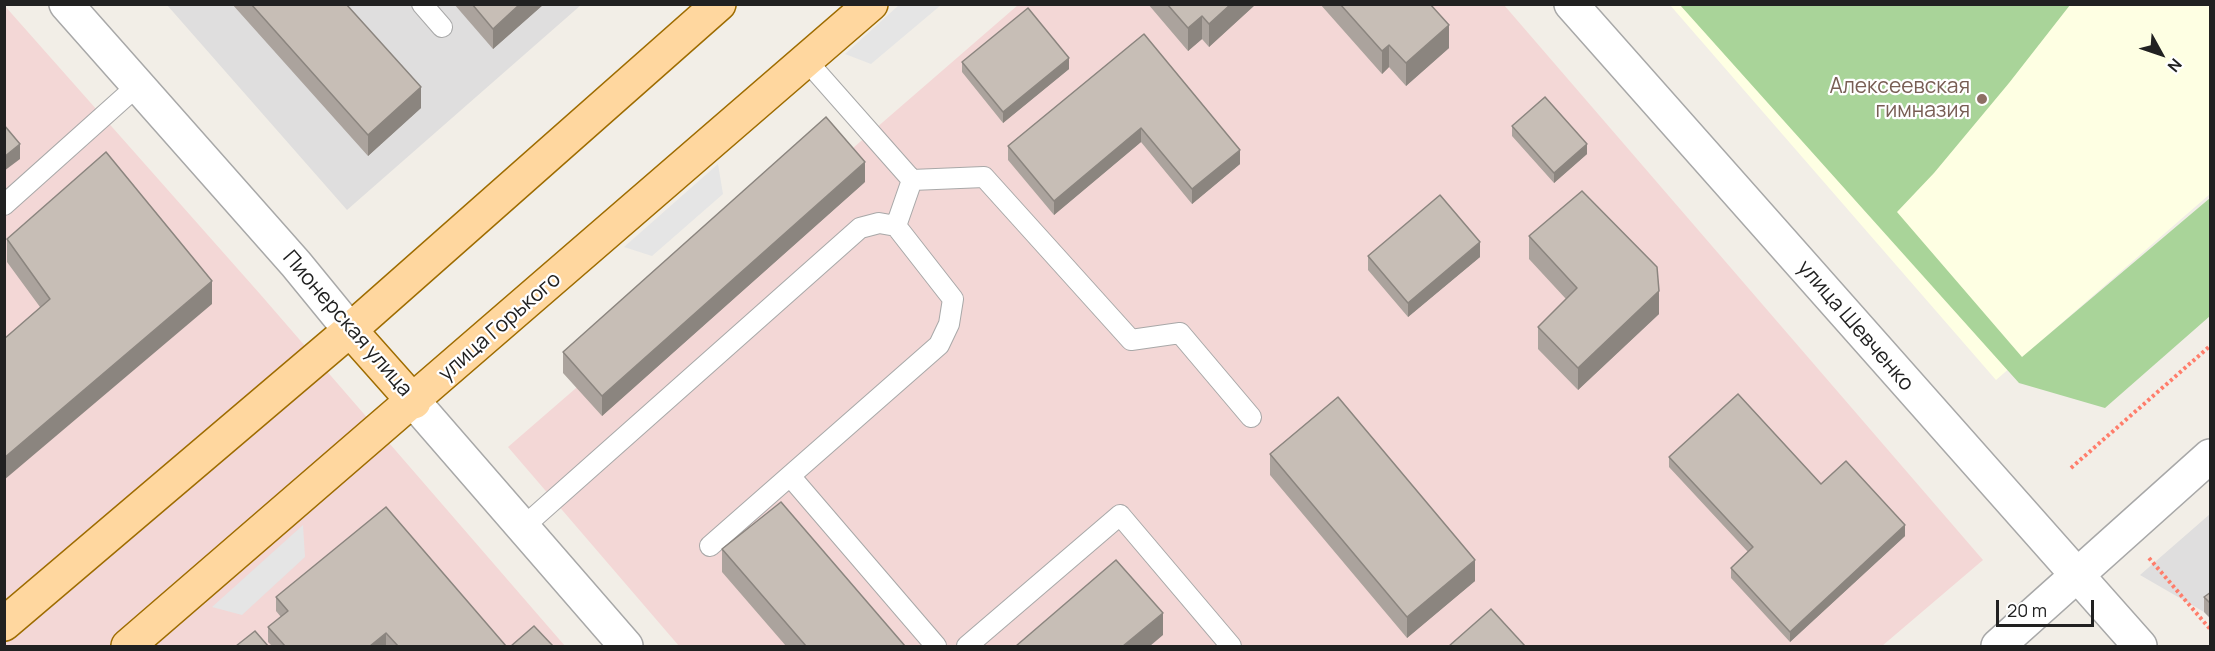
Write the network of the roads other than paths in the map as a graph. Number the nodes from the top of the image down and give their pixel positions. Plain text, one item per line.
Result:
1 (66, 4) edge
2 (422, 4) edge
3 (719, 4) edge
4 (871, 4) edge
5 (1572, 4) edge
6 (442, 27) dead end
7 (806, 60) junction
8 (137, 87) junction
9 (912, 180) junction
10 (4, 205) edge
11 (896, 226) junction
12 (350, 330) junction
13 (414, 402) junction
14 (1251, 417) dead end
15 (2211, 456) edge
16 (790, 477) junction
17 (522, 528) junction
18 (710, 546) dead end
19 (2077, 577) junction
20 (4, 624) edge
21 (128, 646) edge
22 (626, 646) edge
23 (936, 646) edge
24 (967, 646) edge
25 (1231, 646) edge
26 (1998, 646) edge
27 (2140, 646) edge

1 - 8 street, Пионерская улица
2 - 6 lane
3 - 12 main road
4 - 7 main road, улица Горького
5 - 19 street, улица Шевченко
7 - 9 lane
7 - 13 main road, улица Горького
8 - 10 lane
8 - 12 street, Пионерская улица
9 - 11 lane
9 - 14 lane
11 - 16 lane
11 - 17 lane
12 - 13 main road, Пионерская улица
12 - 20 main road
13 - 17 street, Пионерская улица
13 - 21 main road, улица Горького
15 - 19 street
16 - 18 lane
16 - 23 lane
17 - 22 street, Пионерская улица
19 - 26 street
19 - 27 street, улица Шевченко
24 - 25 lane

